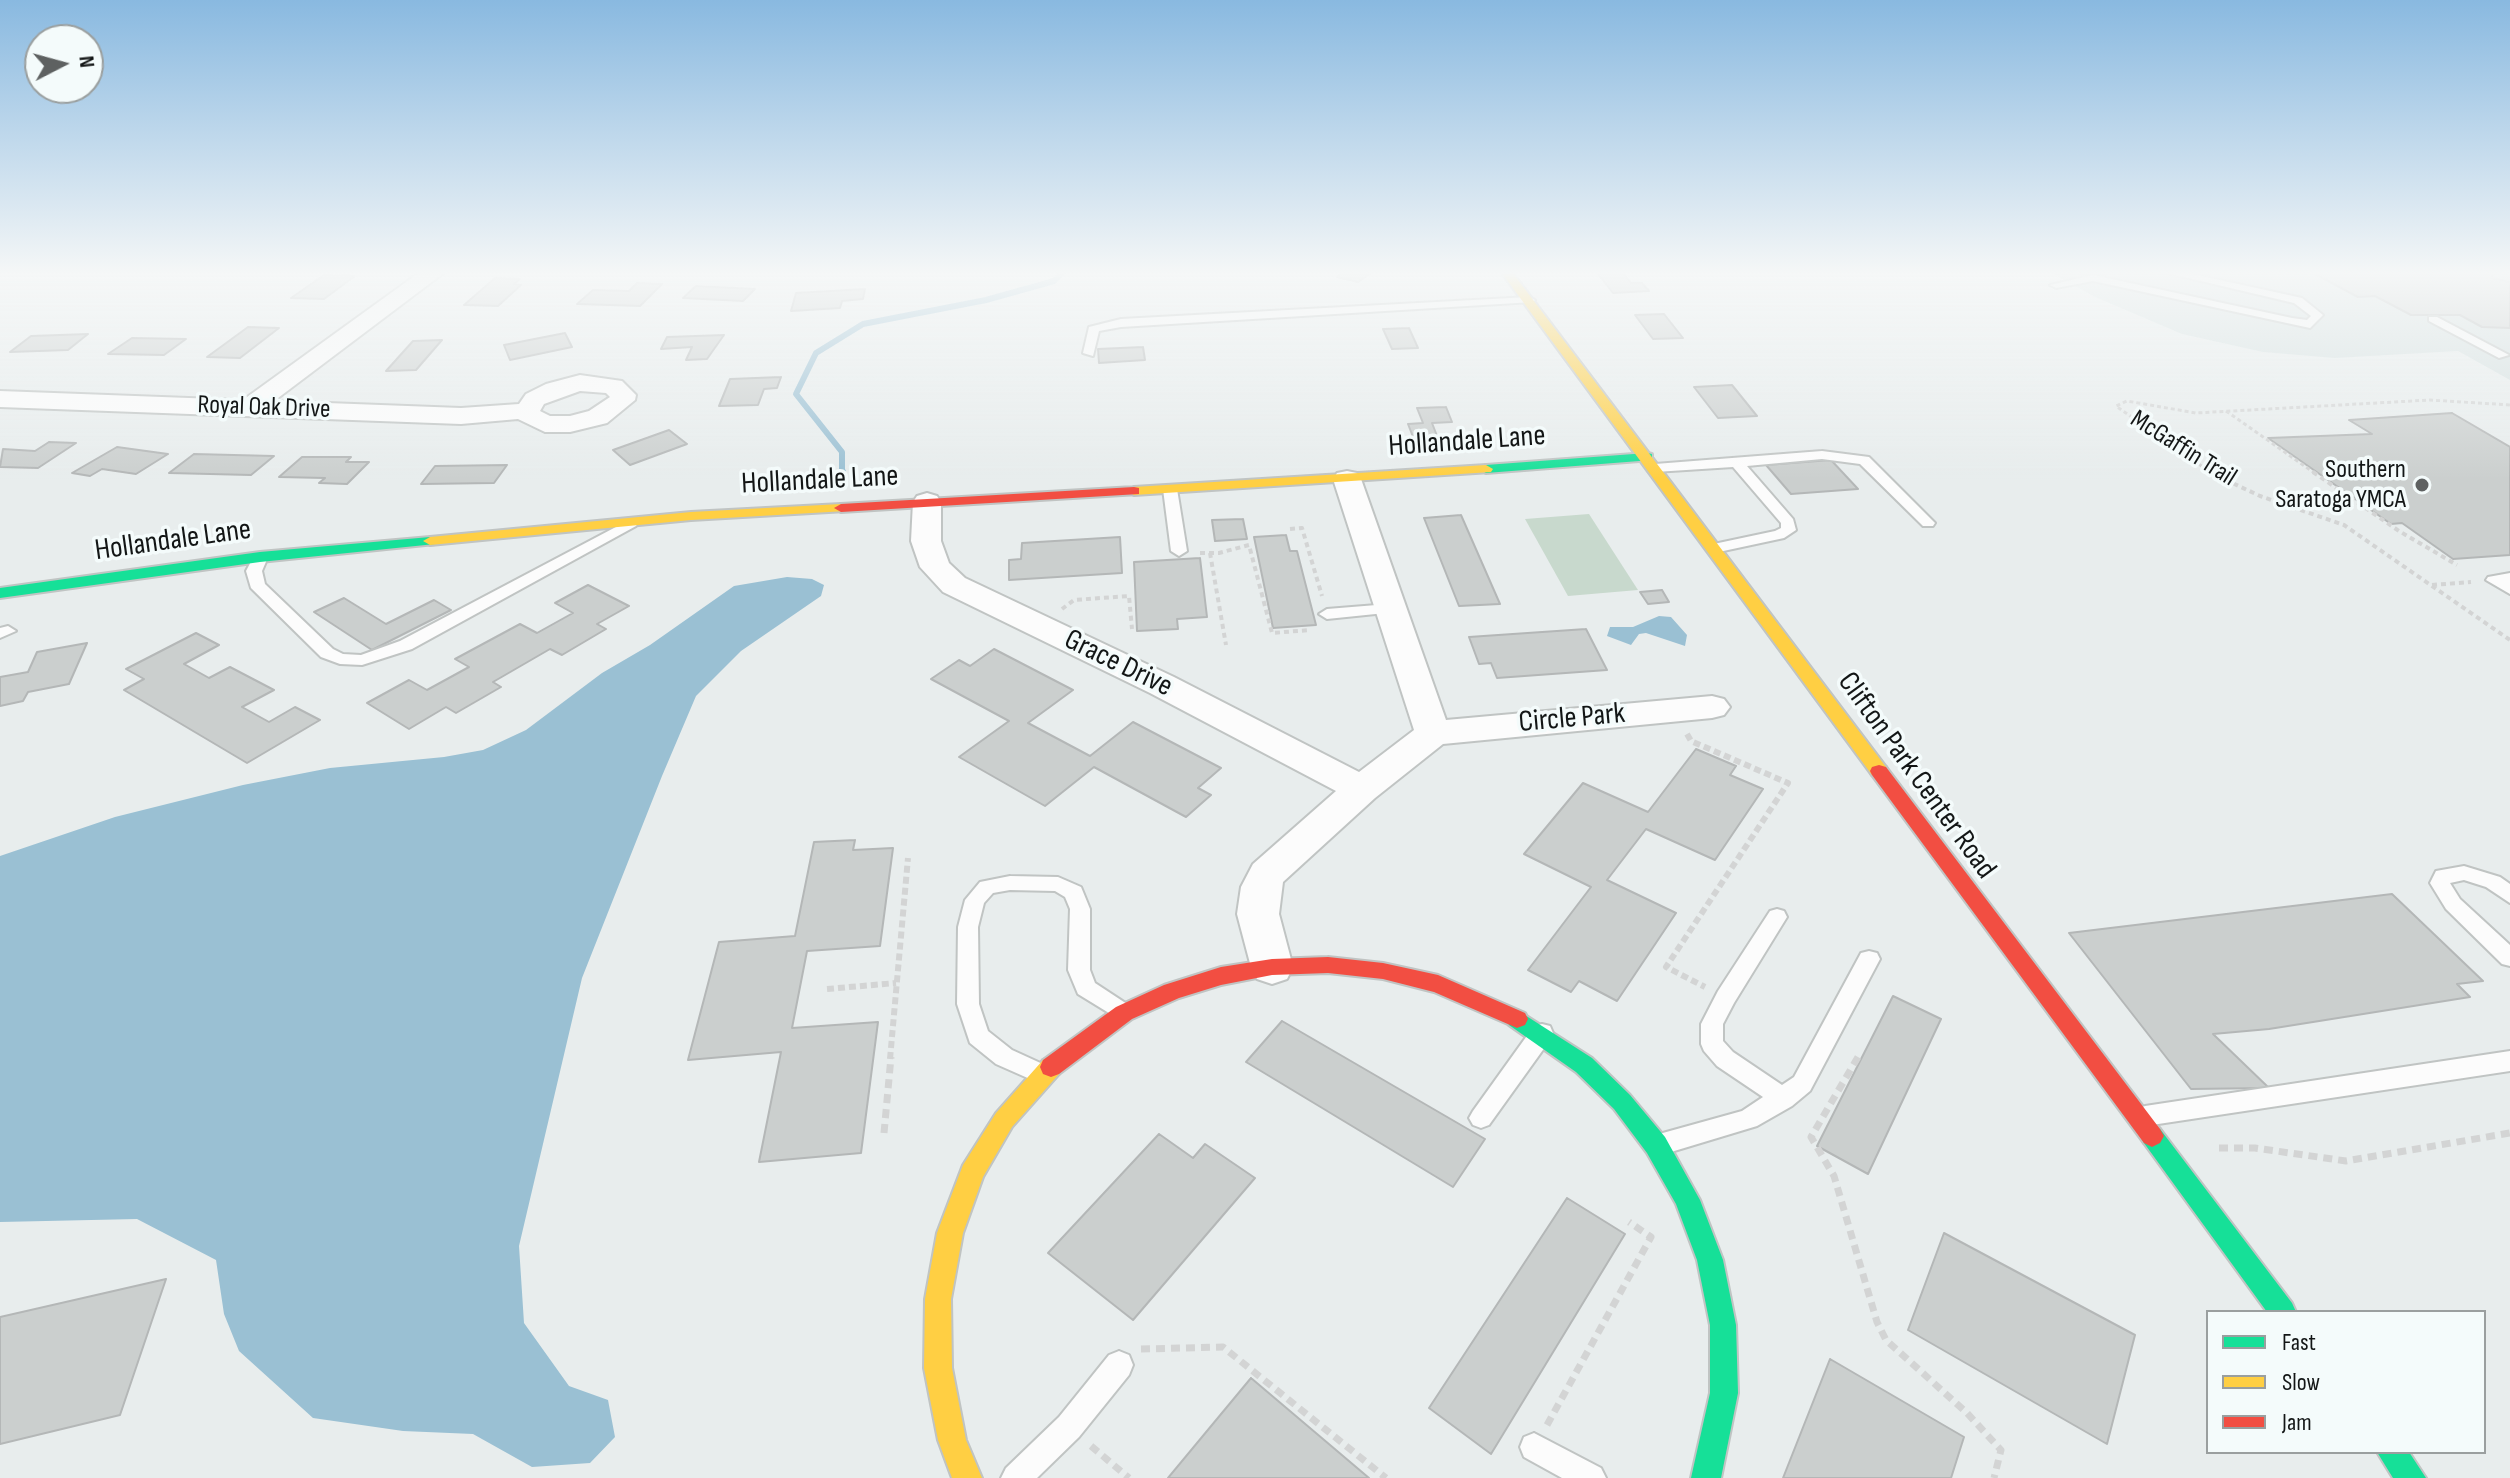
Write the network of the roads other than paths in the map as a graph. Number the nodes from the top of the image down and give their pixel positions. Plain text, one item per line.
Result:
1 (340, 341) edge
2 (1091, 341) edge
3 (1560, 341) edge
4 (2476, 341) edge
5 (1089, 353) dead end
6 (2503, 355) dead end
7 (0, 399) edge
8 (250, 407) junction
9 (527, 411) dead end
10 (1651, 462) junction
11 (1737, 463) junction
12 (1347, 479) junction
13 (1170, 489) junction
14 (927, 502) junction
15 (635, 522) junction
16 (1928, 523) dead end
17 (1714, 548) junction
18 (1179, 551) road end
19 (260, 557) junction
20 (2510, 578) edge
21 (2510, 589) edge
22 (0, 593) edge
23 (1389, 609) junction
24 (1327, 614) road end
25 (1712, 707) dead end
26 (1433, 733) junction
27 (1362, 789) junction
28 (2510, 895) edge
29 (1777, 917) dead end
30 (2510, 958) edge
31 (1869, 959) dead end
32 (1272, 967) junction
33 (1124, 1013) junction
34 (1542, 1033) junction
35 (2510, 1061) edge
36 (1043, 1074) junction
37 (1784, 1099) junction
38 (1481, 1118) dead end
39 (2135, 1118) junction
40 (1656, 1145) junction
41 (2281, 1310) edge
42 (1119, 1365) road end
43 (1534, 1447) road end
44 (2393, 1454) edge
45 (967, 1478) edge
46 (1016, 1478) edge
47 (1591, 1478) edge
48 (1706, 1478) edge
49 (2411, 1478) edge

1 - 8 street
2 - 5 lane
3 - 10 street, Clifton Park Center Road
4 - 6 lane
7 - 8 street, Royal Oak Drive
8 - 9 street, Royal Oak Drive
10 - 11 lane
10 - 12 street, Hollandale Lane
10 - 17 street, Clifton Park Center Road
11 - 16 lane
11 - 17 lane
12 - 13 street, Hollandale Lane
12 - 23 street
13 - 14 street, Hollandale Lane
13 - 18 lane
14 - 15 street, Hollandale Lane
14 - 27 street, Grace Drive
15 - 19 street, Hollandale Lane
15 - 19 lane
17 - 39 street, Clifton Park Center Road
19 - 22 street, Hollandale Lane
20 - 21 lane
23 - 24 lane
23 - 26 street
25 - 26 street, Circle Park
26 - 27 street
27 - 32 street
28 - 30 lane
29 - 37 lane
31 - 37 lane
32 - 33 street
32 - 34 street
33 - 36 street
33 - 36 lane
34 - 38 lane
34 - 40 street
35 - 39 lane
36 - 45 street
37 - 40 lane
39 - 41 street, Clifton Park Center Road
40 - 48 street
42 - 46 lane
43 - 47 lane
44 - 49 street

